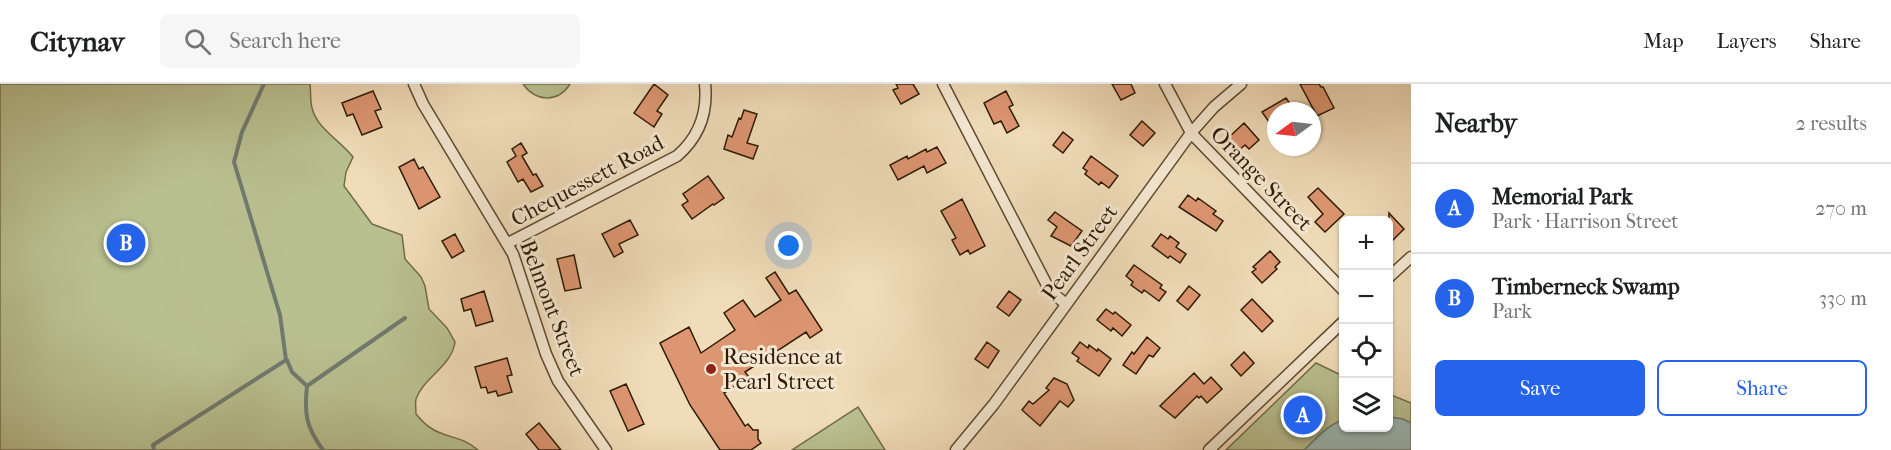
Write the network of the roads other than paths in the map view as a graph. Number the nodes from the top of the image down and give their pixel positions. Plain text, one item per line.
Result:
1 (414, 84) edge
2 (705, 84) edge
3 (943, 84) edge
4 (1165, 84) edge
5 (1241, 84) edge
6 (1191, 133) junction
7 (508, 243) junction
8 (1411, 256) edge
9 (1393, 274) edge
10 (1339, 286) edge
11 (1066, 304) junction
12 (1341, 324) edge
13 (606, 450) edge
14 (956, 450) edge
15 (1209, 450) edge

1 - 7 street, Belmont Street
2 - 7 street, Chequessett Road
3 - 11 street
4 - 6 street, Orange Street
5 - 6 street, Pearl Street
6 - 10 street, Orange Street
6 - 11 street, Pearl Street
7 - 13 street, Belmont Street
8 - 9 street
11 - 14 street, Pearl Street
12 - 15 street

